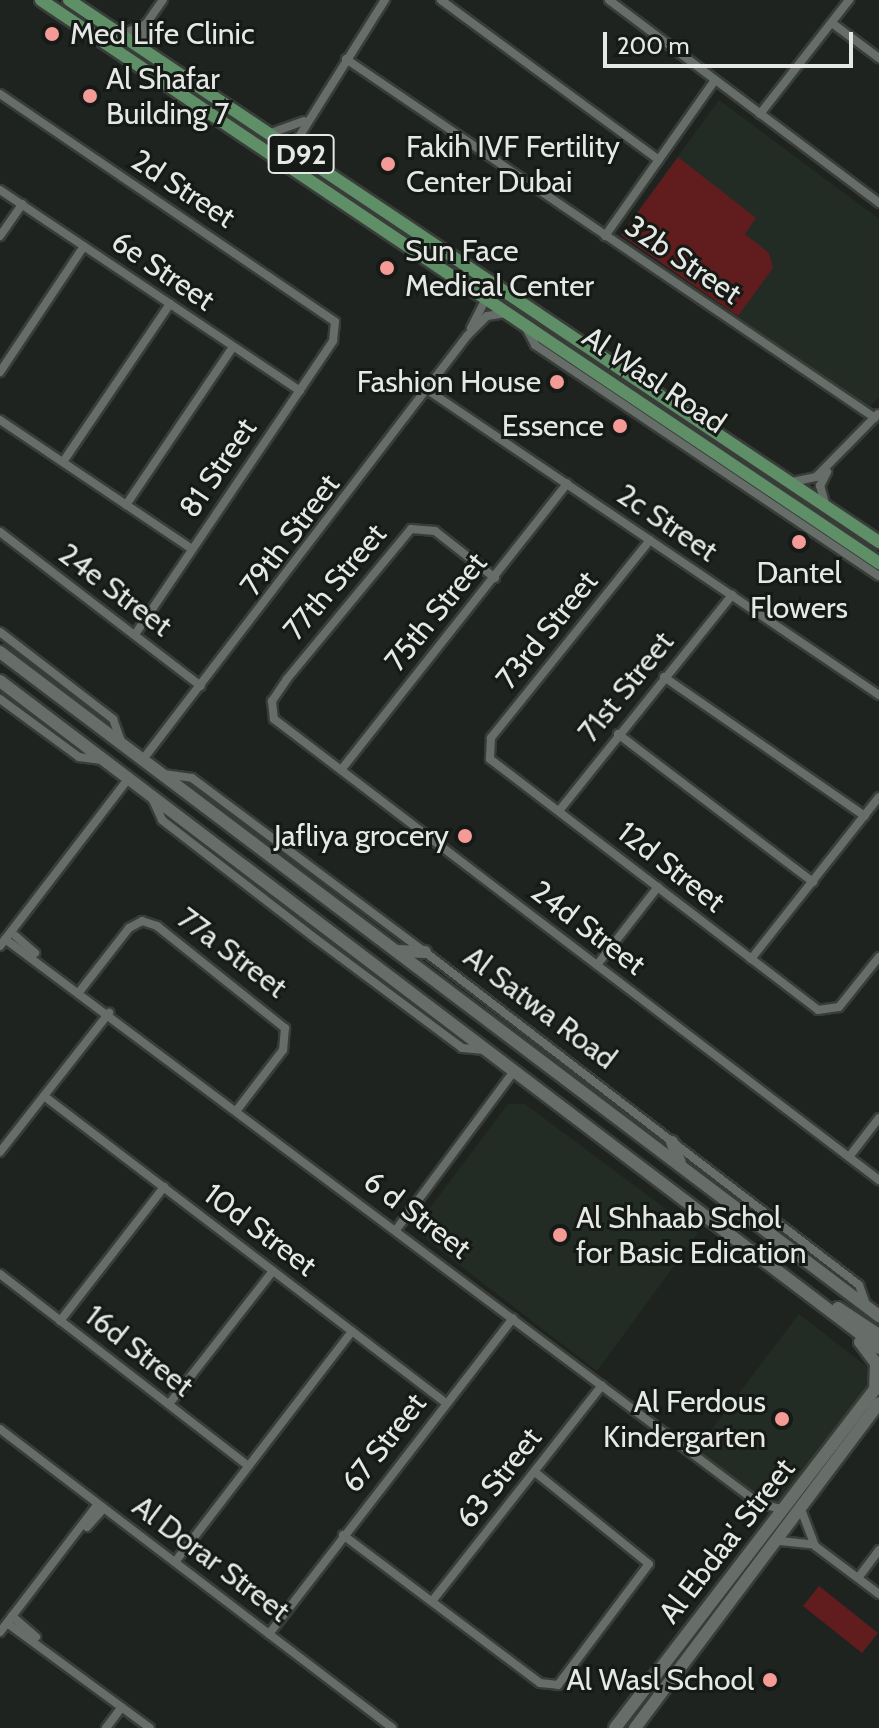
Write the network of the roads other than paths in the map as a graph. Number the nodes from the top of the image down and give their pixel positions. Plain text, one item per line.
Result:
1 (41, 0) edge
2 (69, 0) edge
3 (163, 0) edge
4 (385, 0) edge
5 (441, 0) edge
6 (609, 0) edge
7 (849, 0) edge
8 (832, 23) junction
9 (146, 24) junction
10 (123, 34) junction
11 (145, 49) junction
12 (879, 58) edge
13 (346, 59) junction
14 (160, 78) junction
15 (715, 80) junction
16 (0, 94) edge
17 (760, 114) junction
18 (305, 120) junction
19 (271, 133) junction
20 (292, 148) junction
21 (659, 160) junction
22 (0, 190) edge
23 (879, 203) edge
24 (22, 204) junction
25 (0, 236) edge
26 (605, 236) junction
27 (84, 246) junction
28 (486, 298) junction
29 (170, 304) junction
30 (531, 311) junction
31 (509, 314) junction
32 (524, 324) junction
33 (336, 327) joint
34 (467, 336) junction
35 (233, 347) junction
36 (0, 372) edge
37 (300, 391) junction
38 (429, 391) junction
39 (877, 416) edge
40 (0, 420) edge
41 (834, 461) junction
42 (63, 462) junction
43 (782, 479) junction
44 (567, 484) junction
45 (126, 505) junction
46 (829, 509) junction
47 (808, 515) junction
48 (0, 532) edge
49 (650, 540) junction
50 (879, 542) edge
51 (192, 549) junction
52 (879, 555) edge
53 (879, 563) edge
54 (879, 576) edge
55 (495, 578) junction
56 (732, 595) junction
57 (0, 632) edge
58 (135, 634) junction
59 (0, 653) edge
60 (664, 677) junction
61 (0, 681) edge
62 (201, 686) junction
63 (879, 695) edge
64 (0, 699) edge
65 (271, 712) joint
66 (618, 734) junction
67 (121, 741) junction
68 (488, 754) joint
69 (144, 758) junction
70 (107, 761) junction
71 (341, 770) junction
72 (164, 774) junction
73 (129, 778) junction
74 (151, 795) junction
75 (879, 797) edge
76 (559, 811) junction
77 (865, 816) junction
78 (266, 879) junction
79 (813, 882) junction
80 (658, 887) junction
81 (320, 891) junction
82 (5, 939) edge
83 (397, 951) junction
84 (425, 952) junction
85 (879, 957) edge
86 (751, 959) junction
87 (597, 965) junction
88 (80, 991) junction
89 (109, 1013) junction
90 (487, 1050) junction
91 (514, 1071) junction
92 (563, 1077) junction
93 (44, 1096) junction
94 (237, 1110) junction
95 (879, 1118) edge
96 (672, 1142) junction
97 (0, 1152) edge
98 (849, 1157) junction
99 (685, 1169) junction
100 (879, 1180) edge
101 (164, 1187) junction
102 (396, 1230) junction
103 (273, 1271) junction
104 (0, 1274) edge
105 (812, 1292) junction
106 (868, 1308) junction
107 (879, 1316) edge
108 (513, 1318) junction
109 (60, 1321) junction
110 (352, 1331) junction
111 (879, 1335) edge
112 (879, 1348) edge
113 (602, 1385) junction
114 (878, 1392) edge
115 (446, 1403) junction
116 (169, 1404) junction
117 (879, 1413) edge
118 (0, 1429) edge
119 (859, 1432) junction
120 (248, 1466) junction
121 (535, 1472) junction
122 (758, 1503) junction
123 (101, 1506) junction
124 (785, 1510) junction
125 (802, 1512) junction
126 (769, 1531) junction
127 (343, 1535) junction
128 (780, 1541) junction
129 (815, 1546) junction
130 (879, 1550) edge
131 (173, 1561) junction
132 (858, 1578) junction
133 (879, 1594) edge
134 (433, 1600) junction
135 (732, 1602) junction
136 (9, 1620) junction
137 (0, 1632) edge
138 (267, 1632) junction
139 (122, 1707) junction
140 (647, 1709) junction
141 (106, 1728) edge
142 (150, 1728) edge
143 (392, 1728) edge
144 (615, 1728) edge
145 (635, 1728) edge
146 (649, 1728) edge

1 - 14 main road, Al Wasl Road / D92
2 - 10 main road, Al Wasl Road / D92
3 - 9 street
4 - 13 street
5 - 21 street
6 - 15 street
7 - 8 street
8 - 12 street
8 - 17 street
9 - 10 street
9 - 11 street
10 - 11 main road, Al Wasl Road / D92
11 - 19 main road, Al Wasl Road / D92
13 - 18 street
13 - 26 street, 32b Street
14 - 20 main road
14 - 28 main road, Al Wasl Road / D92
15 - 17 street
15 - 21 street
16 - 33 street, 2d Street
17 - 23 street
18 - 19 street
18 - 20 street
19 - 20 main road, Al Wasl Road / D92
20 - 30 main road, Al Wasl Road / D92
21 - 26 street
22 - 24 street, 6e Street
24 - 25 street
24 - 27 street, 6e Street
26 - 39 street, 32b Street
27 - 29 street, 6e Street
27 - 36 street
28 - 30 main road
28 - 31 main road, Al Wasl Road / D92
28 - 34 street, 79th Street
29 - 35 street, 6e Street
29 - 42 street
30 - 43 main road, Al Wasl Road / D92
31 - 32 main road, Al Wasl Road / D92
31 - 34 street, 79th Street
32 - 47 main road, Al Wasl Road / D92
32 - 54 street
33 - 37 street, 81 Street
34 - 38 street, 79th Street
35 - 37 street, 6e Street
35 - 45 street
37 - 51 street, 81 Street
38 - 44 street, 2c Street
38 - 62 street, 79th Street
39 - 41 street
40 - 42 street
41 - 43 street
41 - 46 street
42 - 45 street
43 - 46 main road, Al Wasl Road / D92
44 - 49 street, 2c Street
44 - 55 street, 75th Street
45 - 51 street
46 - 50 main road, Al Wasl Road / D92
47 - 52 main road
47 - 53 main road, Al Wasl Road / D92
48 - 58 street, 24e Street
49 - 56 street, 2c Street
49 - 68 street, 73rd Street
51 - 58 street, 81 Street
55 - 65 street, 77th Street
55 - 71 street, 75th Street
56 - 60 street, 71st Street
56 - 63 street, 2c Street
57 - 67 street, Al Satwa Road
58 - 62 street, 24e Street
59 - 67 main road, Al Satwa Road
60 - 66 street, 71st Street
60 - 77 street
61 - 70 main road
62 - 69 street, 79th Street
64 - 70 street
65 - 71 street, 24d Street
66 - 76 street, 71st Street
66 - 79 street
67 - 69 main road, Al Satwa Road
68 - 76 street, 12d Street
69 - 72 main road, Al Satwa Road
70 - 73 main road
71 - 87 street, 24d Street
72 - 81 main road, Al Satwa Road
72 - 84 street, Al Satwa Road
73 - 74 main road
73 - 82 street
74 - 78 main road
74 - 90 street
75 - 77 street
76 - 80 street, 12d Street
77 - 79 street
78 - 81 main road
78 - 90 main road
79 - 86 street
80 - 86 street, 12d Street
80 - 87 street
81 - 83 main road, Al Satwa Road
82 - 88 street, 6 d Street
83 - 84 main road
83 - 92 main road, Al Satwa Road
84 - 96 street, Al Satwa Road
85 - 86 street, 12d Street
87 - 98 street, 24d Street
88 - 89 street, 6 d Street
88 - 94 street, 77a Street
89 - 93 street
89 - 94 street, 6 d Street
90 - 91 main road
91 - 92 main road
91 - 102 street
91 - 105 main road
92 - 99 main road, Al Satwa Road
93 - 97 street
93 - 101 street, 10d Street
94 - 102 street, 6 d Street
95 - 98 street
96 - 99 main road
96 - 106 street, Al Satwa Road
98 - 100 street, 24d Street
99 - 106 main road, Al Satwa Road
101 - 103 street, 10d Street
101 - 109 street
102 - 108 street, 6 d Street
103 - 110 street, 10d Street
103 - 116 street
104 - 109 street, 16d Street
105 - 111 main road
105 - 112 main road
105 - 114 main road
106 - 107 main road, Al Satwa Road
108 - 113 street, 6 d Street
108 - 115 street, 67 Street
109 - 116 street, 16d Street
110 - 115 street, 10d Street
110 - 120 street
113 - 121 street, 63 Street
113 - 122 street, 6 d Street
114 - 119 main road, Al Ebdaa' Street
114 - 124 main road, Al Ebdaa' Street
115 - 127 street, 67 Street
116 - 120 street, 16d Street
117 - 119 main road
118 - 123 street, Al Dorar Street
119 - 125 main road, Al Ebdaa' Street
120 - 131 street
121 - 134 street, 63 Street
121 - 134 street
122 - 124 street, 6 d Street
122 - 126 street
123 - 131 street, Al Dorar Street
123 - 136 street
124 - 126 main road, Al Ebdaa' Street
124 - 135 main road
125 - 128 main road, Al Ebdaa' Street
125 - 129 street
126 - 144 main road, Al Ebdaa' Street
127 - 134 street
127 - 138 street, 67 Street
128 - 129 street
128 - 135 main road, Al Ebdaa' Street
129 - 132 street
130 - 132 street
131 - 138 street, Al Dorar Street
132 - 133 street
135 - 140 main road, Al Ebdaa' Street
136 - 137 street
136 - 139 street
138 - 143 street, Al Dorar Street
139 - 141 street
139 - 142 street
140 - 145 main road, Al Ebdaa' Street
140 - 146 street

